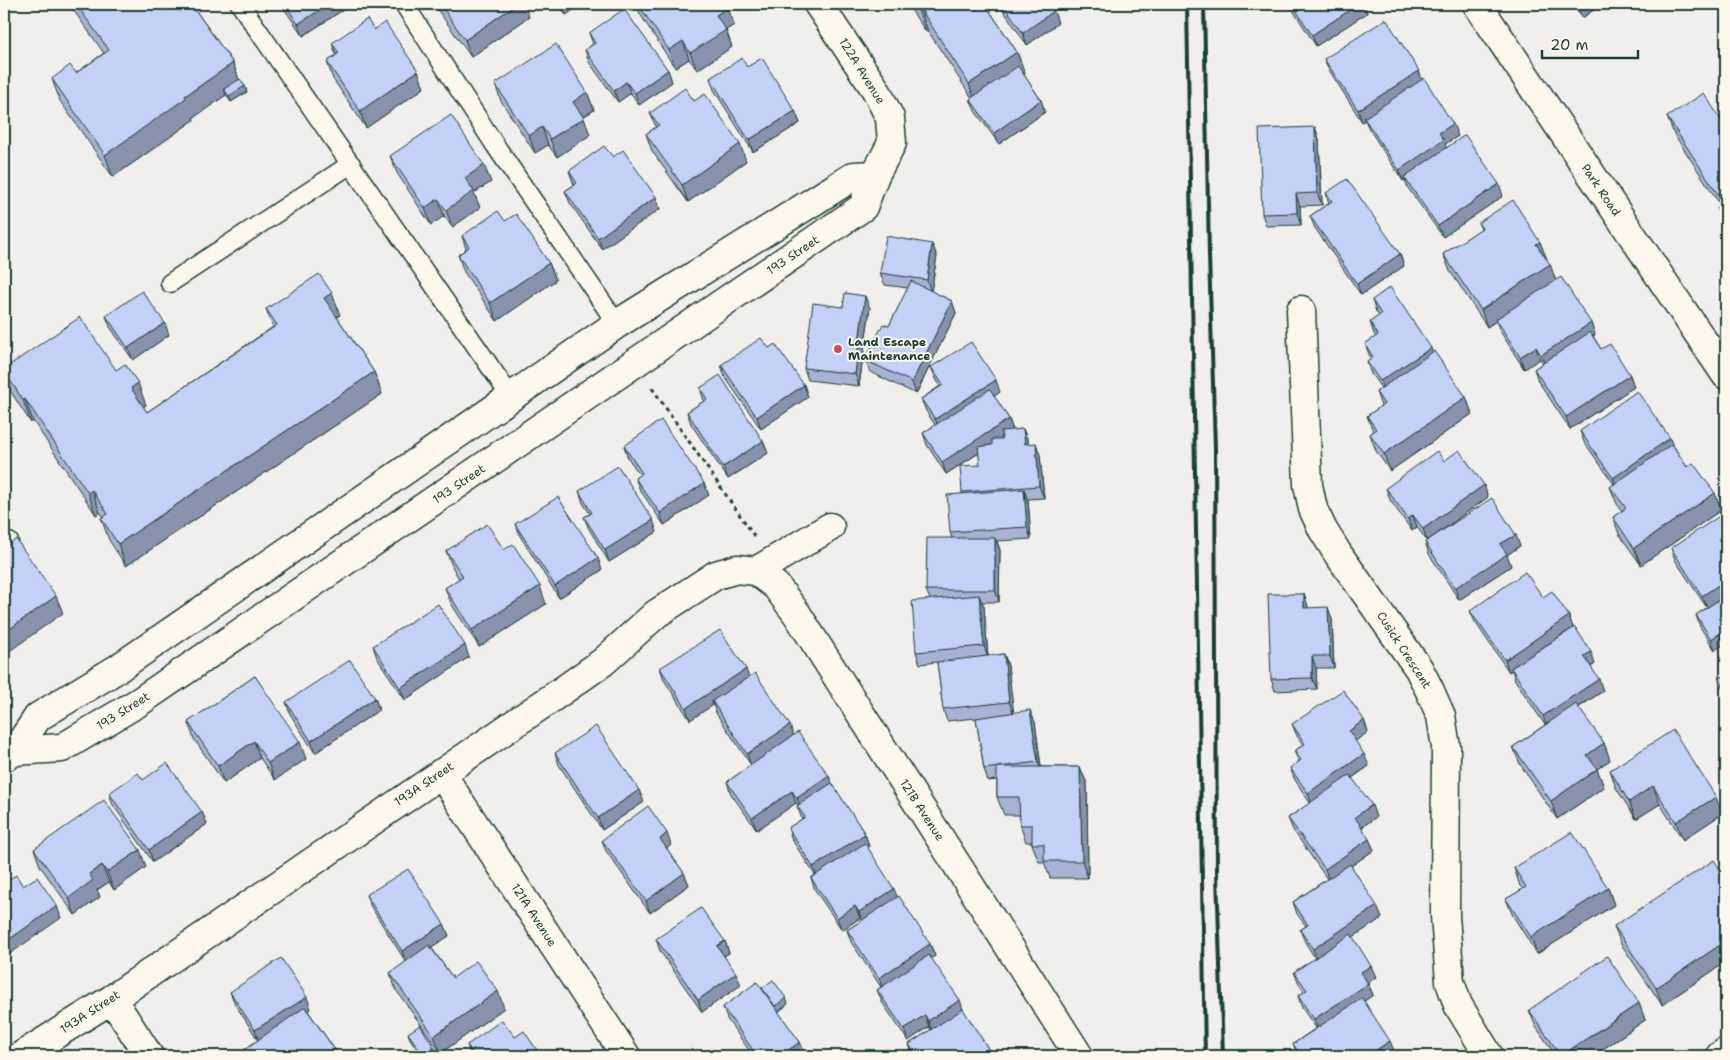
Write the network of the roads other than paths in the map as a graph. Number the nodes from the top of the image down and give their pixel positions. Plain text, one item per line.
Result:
1 (240, 4) edge
2 (404, 4) edge
3 (818, 4) edge
4 (1477, 4) edge
5 (892, 143) joint
6 (351, 164) junction
7 (875, 175) junction
8 (170, 283) dead end
9 (1301, 310) dead end
10 (617, 324) junction
11 (1726, 375) edge
12 (511, 397) junction
13 (830, 528) dead end
14 (764, 567) junction
15 (9, 755) edge
16 (441, 773) junction
17 (112, 999) junction
18 (1726, 1052) edge
19 (21, 1056) edge
20 (149, 1056) edge
21 (626, 1056) edge
22 (1079, 1056) edge
23 (1489, 1056) edge
24 (1720, 1056) edge

1 - 6 lane
2 - 10 lane
3 - 5 street, 122A Avenue
4 - 11 street, Park Road
5 - 7 street, 193 Street
6 - 8 lane
6 - 12 lane
7 - 10 street, 193 Street
7 - 15 street, 193 Street
9 - 23 street, Cusick Crescent
10 - 12 street, 193 Street
12 - 15 street, 193 Street
13 - 14 street
14 - 16 street, 193A Street
14 - 22 street, 121B Avenue
16 - 17 street, 193A Street
16 - 21 street, 121A Avenue
17 - 19 street, 193A Street
17 - 20 street
18 - 24 street

